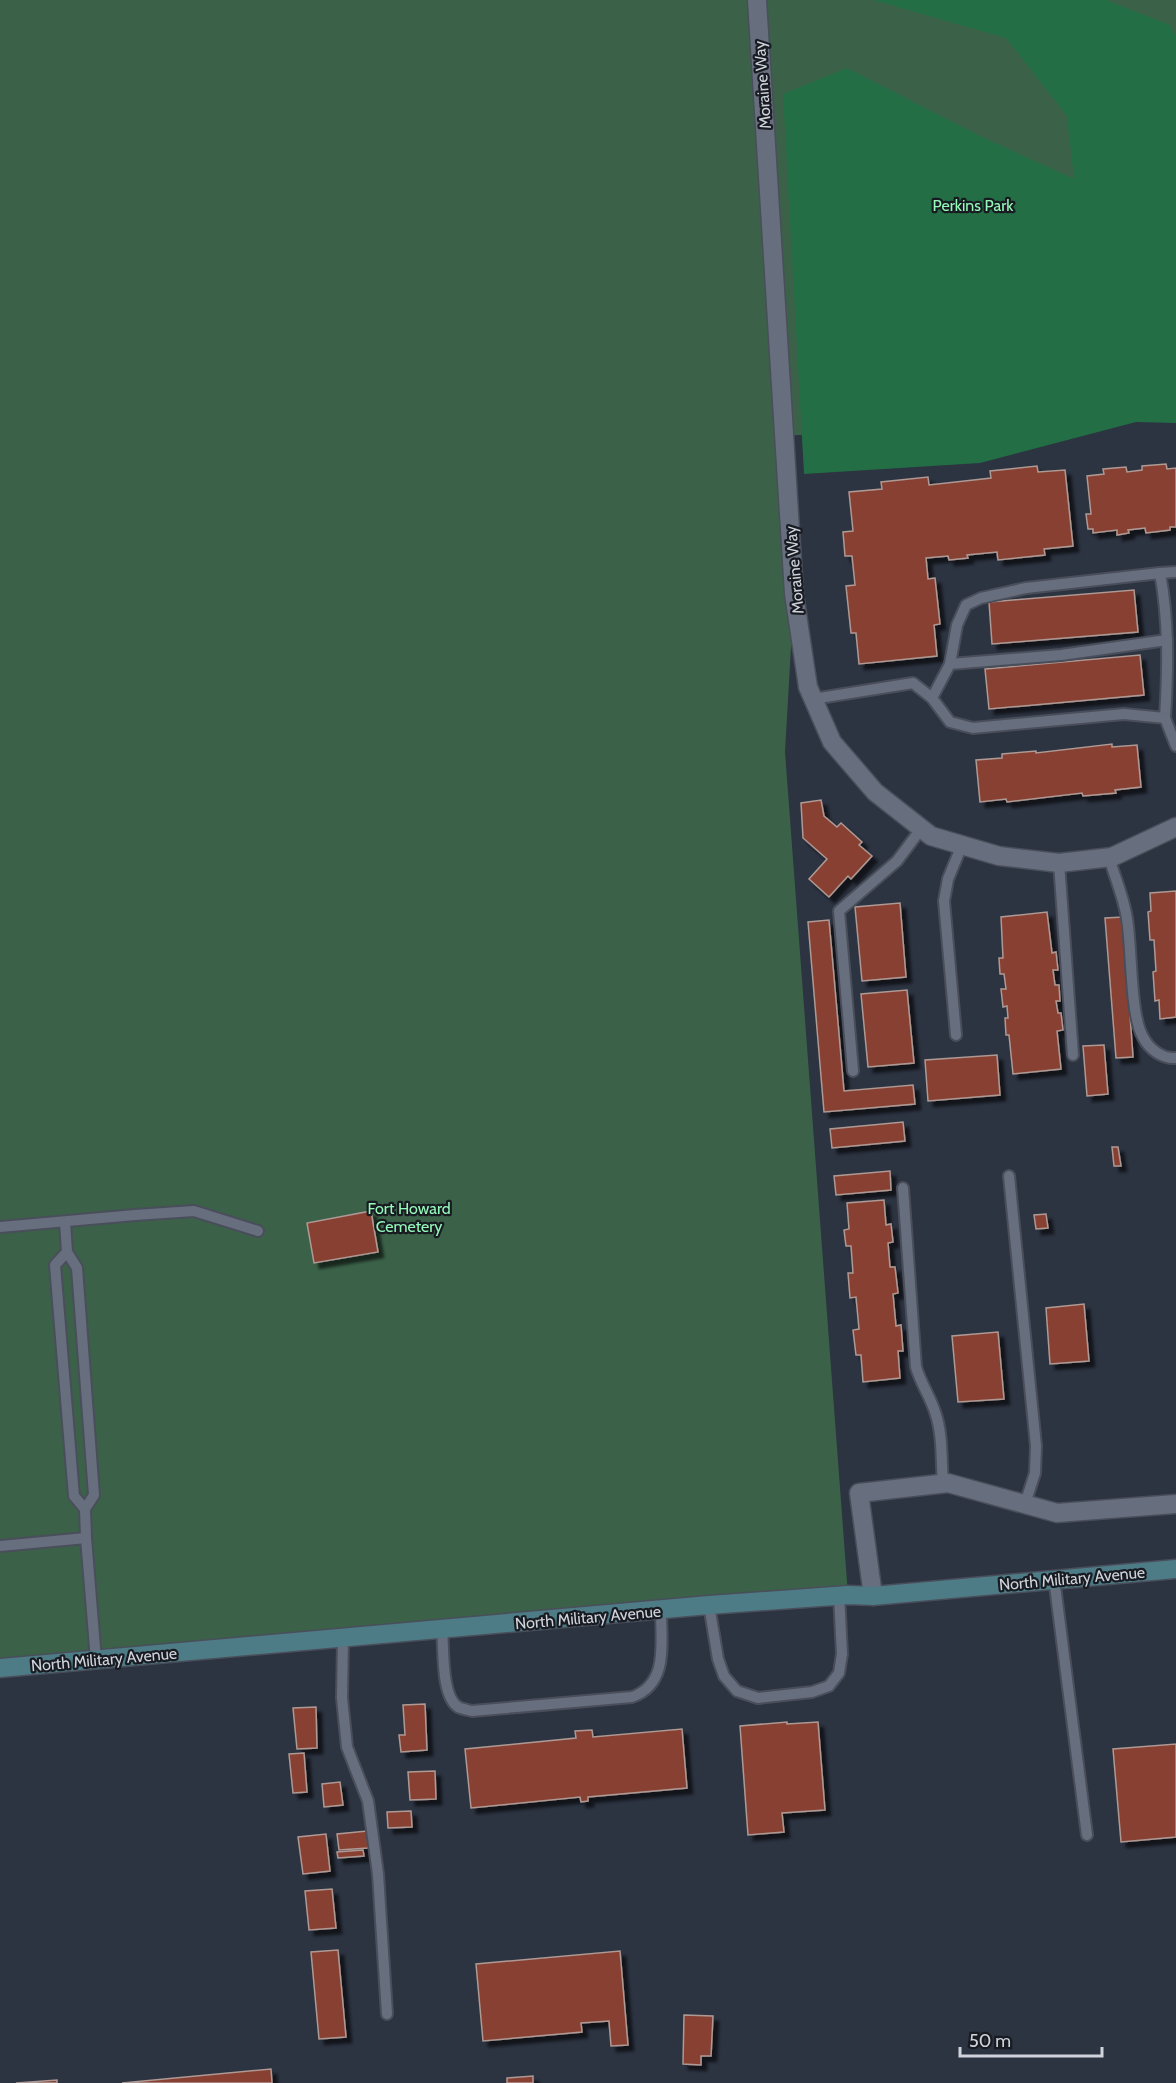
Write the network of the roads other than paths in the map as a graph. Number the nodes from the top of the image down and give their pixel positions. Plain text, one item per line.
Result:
1 (757, 0) edge
2 (1176, 572) edge
3 (1160, 573) junction
4 (1167, 640) junction
5 (950, 664) junction
6 (932, 698) junction
7 (813, 699) junction
8 (1165, 718) junction
9 (1176, 746) edge
10 (1176, 827) edge
11 (921, 829) junction
12 (962, 845) junction
13 (1109, 858) junction
14 (1059, 863) junction
15 (956, 1035) dead end
16 (1073, 1055) dead end
17 (1176, 1058) edge
18 (852, 1071) dead end
19 (1009, 1176) dead end
20 (903, 1188) dead end
21 (65, 1222) junction
22 (0, 1227) edge
23 (258, 1232) dead end
24 (67, 1252) junction
25 (943, 1484) junction
26 (1025, 1504) junction
27 (1176, 1504) edge
28 (85, 1509) junction
29 (86, 1538) junction
30 (0, 1546) edge
31 (1176, 1569) edge
32 (1054, 1578) junction
33 (839, 1595) junction
34 (873, 1596) junction
35 (709, 1605) junction
36 (661, 1611) junction
37 (442, 1630) junction
38 (343, 1639) junction
39 (96, 1660) junction
40 (0, 1668) edge
41 (1087, 1835) dead end
42 (387, 2014) dead end

1 - 7 street, Moraine Way
2 - 3 lane
3 - 4 lane
3 - 5 lane
4 - 5 lane
4 - 8 lane
5 - 6 lane
6 - 7 lane
6 - 8 lane
7 - 11 street, Moraine Way
8 - 9 lane
10 - 13 street, Moraine Way
11 - 12 street, Moraine Way
11 - 18 lane
12 - 14 street, Moraine Way
12 - 15 lane
13 - 14 street, Moraine Way
13 - 17 lane
14 - 16 lane
19 - 26 lane
20 - 25 lane
21 - 22 lane
21 - 23 lane
21 - 24 lane
24 - 28 lane
24 - 28 lane
25 - 26 street
25 - 34 street
26 - 27 street
28 - 29 lane
29 - 30 lane
29 - 39 lane
31 - 32 main road, North Military Avenue
32 - 34 main road, North Military Avenue
32 - 41 lane
33 - 34 main road, North Military Avenue
33 - 35 main road, North Military Avenue
33 - 35 lane
35 - 36 main road, North Military Avenue
36 - 37 main road, North Military Avenue
36 - 37 lane
37 - 38 main road, North Military Avenue
38 - 39 main road, North Military Avenue
38 - 42 lane
39 - 40 main road, North Military Avenue

